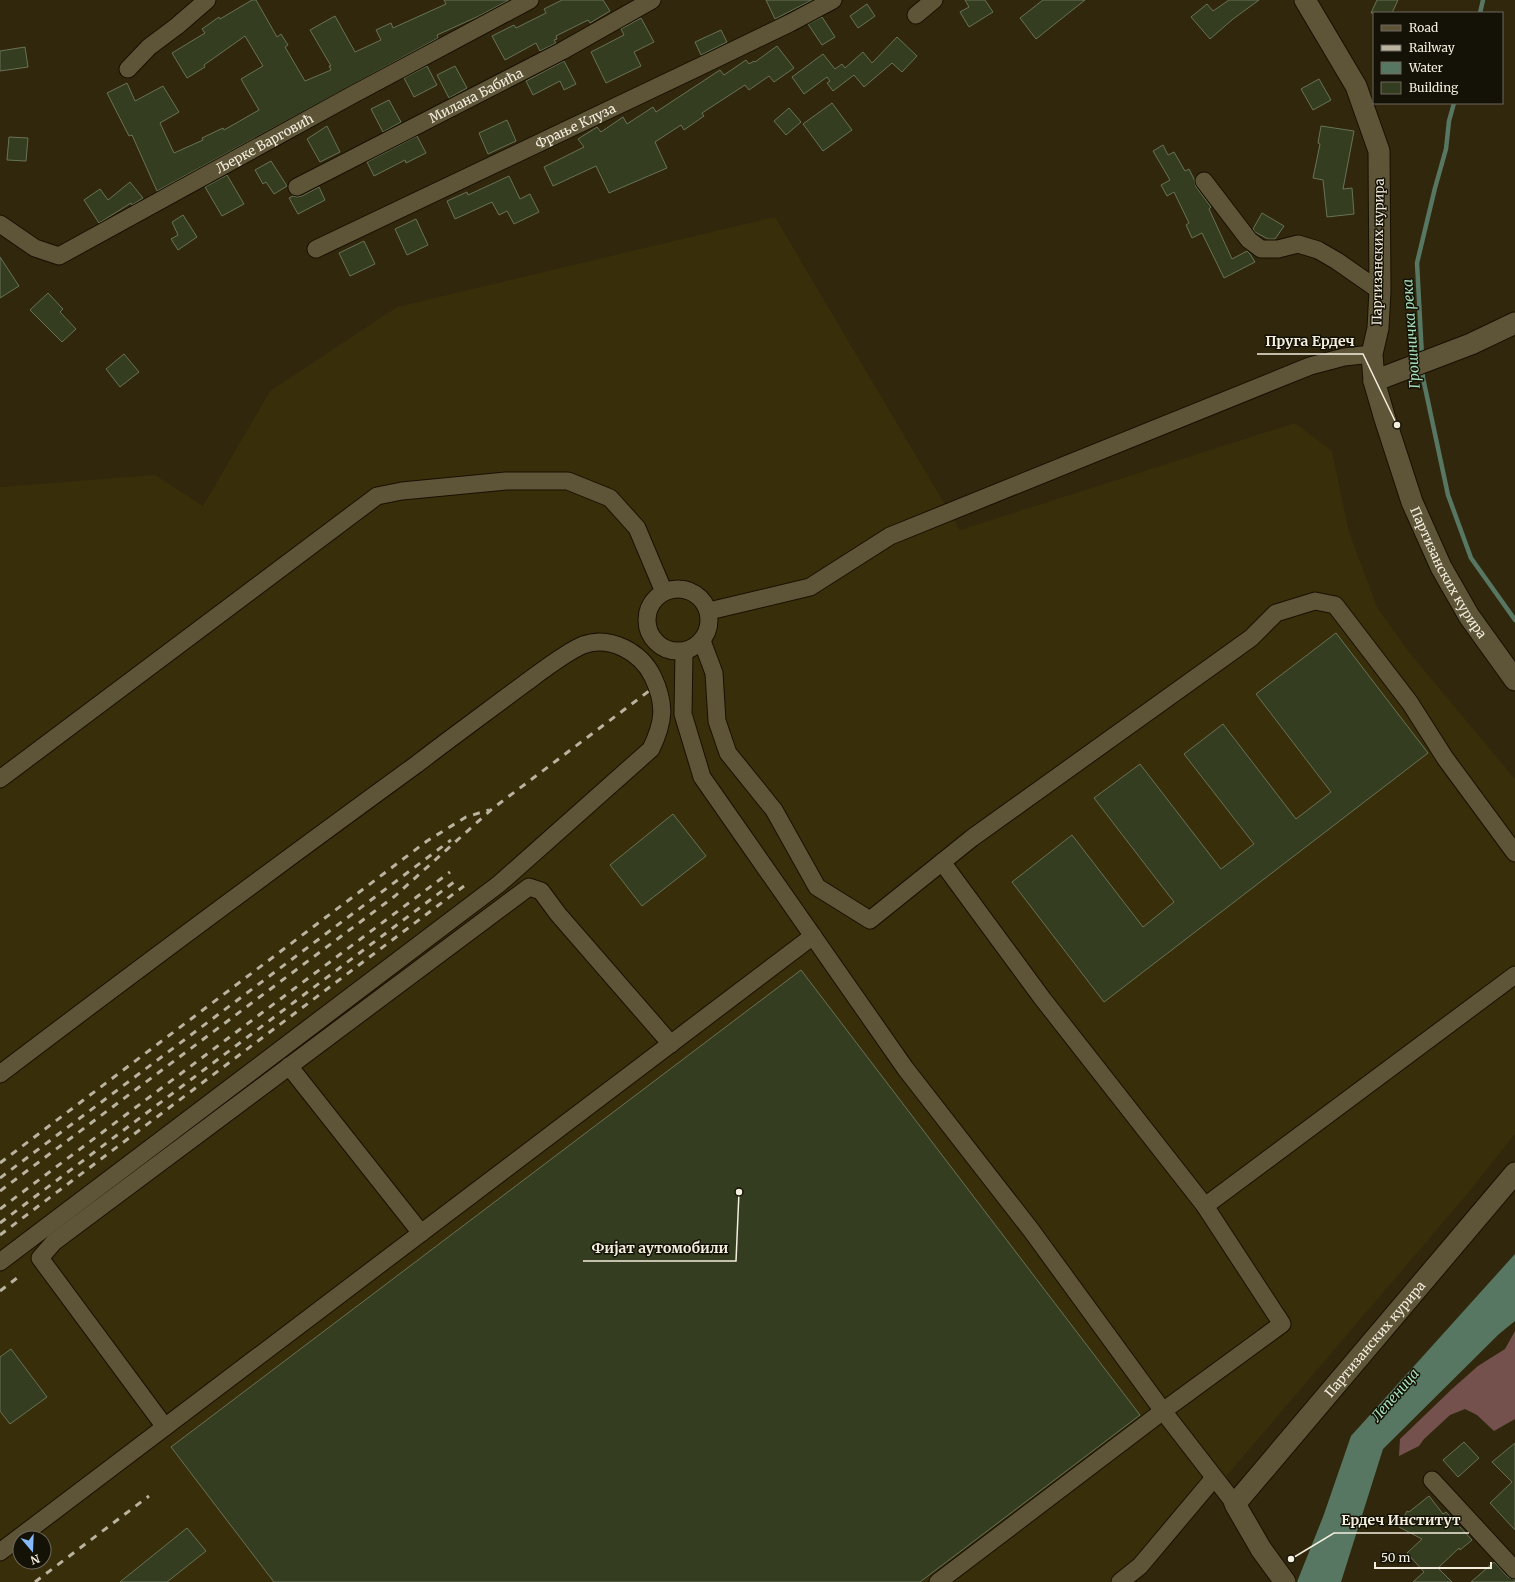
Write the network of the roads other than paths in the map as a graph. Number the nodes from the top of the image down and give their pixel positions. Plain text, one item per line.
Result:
1 (207, 0) edge
2 (530, 0) edge
3 (652, 0) edge
4 (833, 0) edge
5 (934, 0) edge
6 (1305, 0) edge
7 (916, 15) dead end
8 (128, 69) dead end
9 (1204, 181) dead end
10 (297, 186) dead end
11 (0, 224) edge
12 (316, 249) dead end
13 (1380, 291) junction
14 (1515, 323) edge
15 (1372, 354) junction
16 (1374, 381) junction
17 (664, 592) junction
18 (709, 611) junction
19 (702, 641) junction
20 (684, 652) junction
21 (1515, 680) edge
22 (0, 779) edge
23 (1515, 852) edge
24 (942, 862) junction
25 (812, 936) junction
26 (1515, 975) edge
27 (671, 1044) junction
28 (290, 1066) junction
29 (0, 1074) edge
30 (1515, 1173) edge
31 (1205, 1206) junction
32 (421, 1233) junction
33 (0, 1262) edge
34 (1163, 1411) junction
35 (165, 1427) junction
36 (1214, 1478) junction
37 (1432, 1480) dead end
38 (1235, 1504) junction
39 (0, 1552) edge
40 (1515, 1570) edge
41 (938, 1582) edge
42 (1120, 1582) edge
43 (1285, 1582) edge

1 - 8 street
2 - 11 street, Љерке Варговић
3 - 10 street, Милана Бабића
4 - 12 street, Фрање Клуза
5 - 7 street
6 - 13 street, Партизанских курира
9 - 13 street
13 - 15 street, Партизанских курира
14 - 16 street
15 - 16 street, Партизанских курира
15 - 18 street
16 - 21 street, Партизанских курира
17 - 18 street
17 - 20 street
17 - 22 street
18 - 19 street
19 - 20 street
19 - 24 street
20 - 25 street
23 - 24 street
24 - 31 street
25 - 27 street
25 - 34 street
26 - 31 street
27 - 28 street
27 - 32 street
28 - 32 street
28 - 35 street
29 - 33 street
30 - 38 street, Партизанских курира
31 - 34 street
32 - 35 street
34 - 36 street
34 - 41 street
35 - 39 street
36 - 38 street
36 - 42 street
37 - 40 street
38 - 43 street

